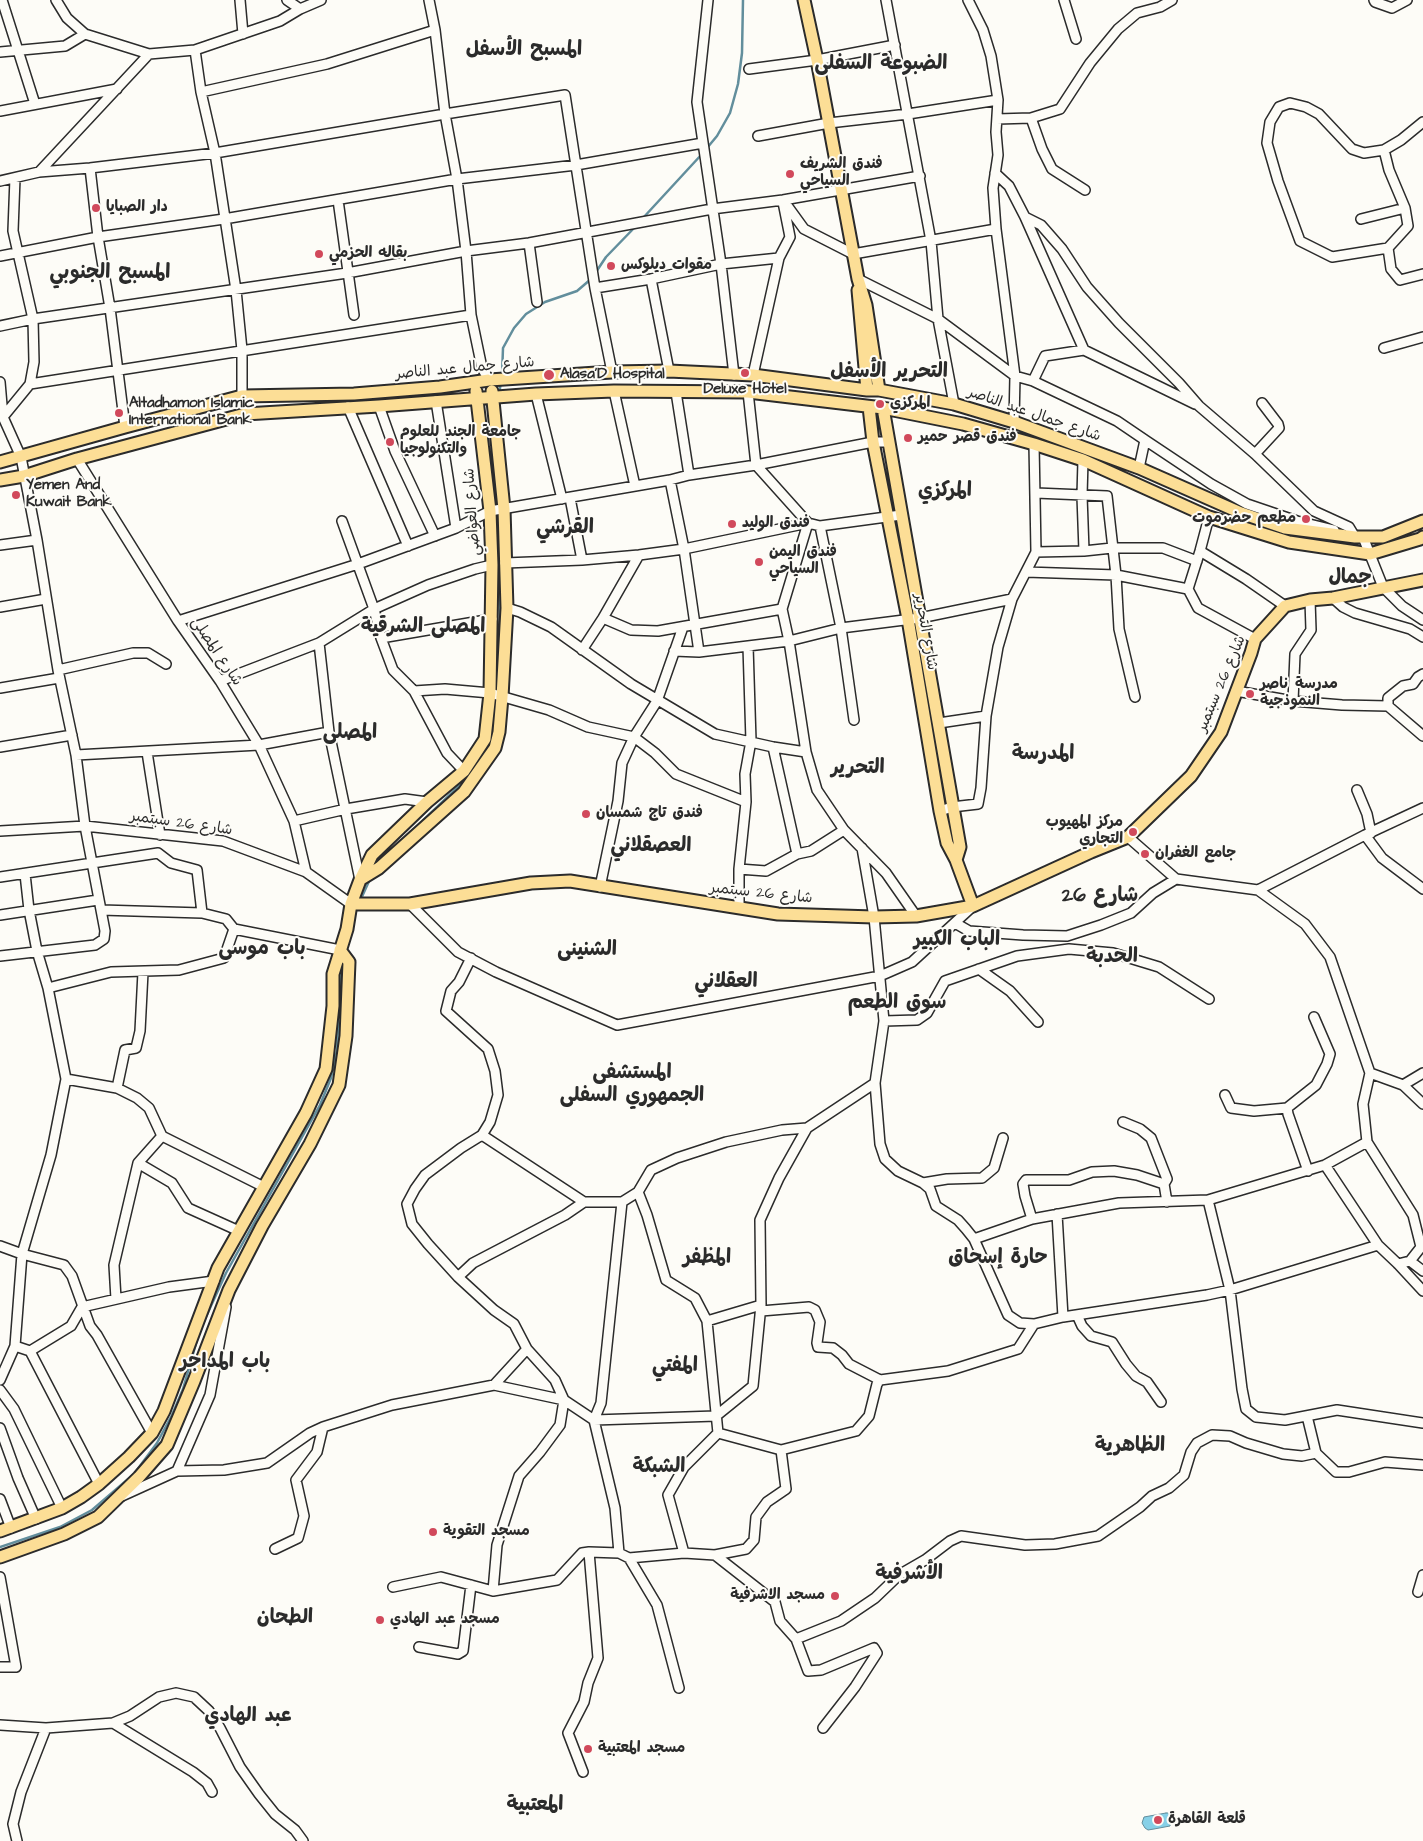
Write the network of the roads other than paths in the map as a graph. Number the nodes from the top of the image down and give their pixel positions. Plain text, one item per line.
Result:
1 (2, 0) edge
2 (56, 0) edge
3 (240, 0) edge
4 (287, 0) edge
5 (321, 0) edge
6 (429, 0) edge
7 (708, 0) edge
8 (804, 0) edge
9 (886, 0) edge
10 (968, 0) edge
11 (1064, 0) edge
12 (1172, 0) edge
13 (1374, 0) edge
14 (1407, 0) edge
15 (300, 9) junction
16 (436, 30) junction
17 (85, 34) junction
18 (243, 34) junction
19 (1076, 39) dead end
20 (895, 45) junction
21 (18, 50) junction
22 (195, 50) junction
23 (0, 52) edge
24 (149, 54) junction
25 (817, 60) junction
26 (749, 69) dead end
27 (117, 89) junction
28 (201, 92) junction
29 (998, 100) junction
30 (35, 104) junction
31 (0, 111) edge
32 (445, 114) junction
33 (908, 114) junction
34 (1031, 118) junction
35 (997, 119) junction
36 (1423, 122) edge
37 (829, 124) junction
38 (758, 136) dead end
39 (703, 143) junction
40 (1384, 150) junction
41 (215, 153) junction
42 (576, 165) junction
43 (90, 168) junction
44 (39, 172) junction
45 (995, 173) junction
46 (920, 176) junction
47 (15, 178) junction
48 (457, 179) junction
49 (0, 181) edge
50 (841, 189) junction
51 (1085, 190) dead end
52 (338, 200) junction
53 (783, 200) junction
54 (1405, 208) junction
55 (712, 209) junction
56 (1025, 217) junction
57 (224, 219) junction
58 (1361, 219) dead end
59 (996, 230) junction
60 (586, 232) junction
61 (98, 237) junction
62 (931, 241) junction
63 (529, 243) junction
64 (1388, 248) junction
65 (466, 251) junction
66 (17, 252) junction
67 (853, 254) junction
68 (0, 256) edge
69 (779, 258) junction
70 (721, 264) junction
71 (347, 273) junction
72 (1423, 274) edge
73 (858, 278) junction
74 (651, 279) junction
75 (594, 288) junction
76 (236, 290) junction
77 (538, 302) dead end
78 (110, 308) junction
79 (354, 314) dead end
80 (471, 315) junction
81 (33, 319) junction
82 (938, 319) junction
83 (0, 326) edge
84 (1423, 336) edge
85 (1384, 348) dead end
86 (242, 350) junction
87 (1084, 350) junction
88 (482, 368) junction
89 (117, 370) junction
90 (612, 372) junction
91 (669, 372) junction
92 (734, 375) junction
93 (753, 375) junction
94 (1015, 376) junction
95 (489, 380) junction
96 (1033, 381) junction
97 (0, 382) edge
98 (476, 382) junction
99 (30, 384) junction
100 (873, 390) junction
101 (614, 391) junction
102 (676, 392) junction
103 (748, 392) junction
104 (536, 394) junction
105 (242, 396) junction
106 (494, 397) junction
107 (477, 398) junction
108 (436, 401) junction
109 (954, 404) junction
110 (1262, 404) dead end
111 (378, 406) junction
112 (1199, 406) junction
113 (348, 407) junction
114 (869, 407) junction
115 (883, 408) junction
116 (3, 417) junction
117 (1014, 422) junction
118 (125, 427) junction
119 (1144, 440) junction
120 (873, 442) junction
121 (888, 442) junction
122 (1034, 444) junction
123 (1255, 454) junction
124 (21, 457) junction
125 (77, 459) junction
126 (1083, 460) junction
127 (0, 462) edge
128 (756, 465) junction
129 (1139, 468) junction
130 (689, 475) junction
131 (24, 476) junction
132 (0, 480) edge
133 (670, 480) junction
134 (635, 486) junction
135 (1036, 493) junction
136 (1082, 496) junction
137 (566, 498) junction
138 (504, 509) junction
139 (490, 511) junction
140 (901, 515) junction
141 (1210, 516) junction
142 (888, 517) junction
143 (342, 521) dead end
144 (1423, 521) edge
145 (808, 523) junction
146 (820, 526) junction
147 (456, 528) junction
148 (435, 536) junction
149 (1356, 536) junction
150 (1423, 537) edge
151 (37, 540) junction
152 (0, 545) edge
153 (408, 546) junction
154 (1112, 548) junction
155 (684, 549) junction
156 (1084, 551) junction
157 (1036, 552) junction
158 (1200, 552) junction
159 (1370, 554) junction
160 (639, 555) junction
161 (582, 560) junction
162 (1197, 561) junction
163 (505, 563) junction
164 (358, 564) junction
165 (492, 565) junction
166 (1026, 572) junction
167 (1116, 575) junction
168 (1423, 580) edge
169 (1383, 587) junction
170 (1188, 589) junction
171 (1334, 598) junction
172 (46, 599) junction
173 (1012, 599) junction
174 (1310, 600) junction
175 (1285, 606) junction
176 (0, 608) edge
177 (506, 608) junction
178 (374, 609) junction
179 (782, 609) junction
180 (604, 618) junction
181 (920, 618) junction
182 (492, 619) junction
183 (908, 619) junction
184 (1423, 620) edge
185 (178, 621) junction
186 (694, 625) junction
187 (1423, 625) edge
188 (683, 627) junction
189 (841, 628) junction
190 (1410, 629) junction
191 (1423, 637) edge
192 (381, 638) junction
193 (1255, 639) junction
194 (790, 641) junction
195 (319, 642) junction
196 (748, 646) junction
197 (582, 650) junction
198 (674, 651) junction
199 (698, 652) junction
200 (166, 664) dead end
201 (59, 674) junction
202 (1423, 674) edge
203 (220, 681) junction
204 (0, 688) edge
205 (414, 692) junction
206 (1236, 692) junction
207 (490, 694) junction
208 (502, 697) junction
209 (1135, 697) dead end
210 (657, 701) junction
211 (1293, 701) junction
212 (1388, 706) junction
213 (986, 716) junction
214 (854, 720) dead end
215 (939, 723) junction
216 (330, 732) junction
217 (72, 735) junction
218 (1423, 736) edge
219 (634, 737) junction
220 (751, 741) junction
221 (258, 746) junction
222 (0, 747) edge
223 (774, 747) junction
224 (147, 752) junction
225 (806, 752) junction
226 (76, 755) junction
227 (464, 771) junction
228 (1356, 790) dead end
229 (427, 802) junction
230 (746, 802) junction
231 (952, 807) junction
232 (1423, 808) edge
233 (346, 809) junction
234 (940, 811) junction
235 (294, 821) junction
236 (85, 826) junction
237 (844, 830) junction
238 (0, 831) edge
239 (160, 834) junction
240 (1368, 834) junction
241 (1128, 837) junction
242 (862, 848) junction
243 (797, 854) junction
244 (956, 860) junction
245 (93, 863) junction
246 (739, 869) junction
247 (306, 872) junction
248 (25, 874) junction
249 (0, 877) edge
250 (1176, 879) junction
251 (360, 880) junction
252 (600, 887) junction
253 (1423, 889) edge
254 (1258, 890) junction
255 (98, 900) junction
256 (351, 904) junction
257 (410, 904) junction
258 (973, 906) junction
259 (739, 908) junction
260 (29, 910) junction
261 (101, 910) junction
262 (202, 913) junction
263 (0, 914) edge
264 (916, 916) junction
265 (874, 917) junction
266 (955, 923) junction
267 (234, 929) junction
268 (37, 950) junction
269 (340, 950) junction
270 (0, 956) edge
271 (471, 958) junction
272 (979, 969) junction
273 (143, 972) junction
274 (880, 976) junction
275 (48, 988) junction
276 (1209, 999) dead end
277 (1314, 1017) dead end
278 (884, 1021) junction
279 (1038, 1022) dead end
280 (1370, 1073) junction
281 (1423, 1073) edge
282 (66, 1078) junction
283 (875, 1083) junction
284 (1403, 1085) junction
285 (117, 1088) junction
286 (1225, 1095) dead end
287 (1423, 1104) edge
288 (1287, 1108) junction
289 (1123, 1122) dead end
290 (807, 1128) junction
291 (482, 1135) junction
292 (162, 1136) junction
293 (1003, 1138) dead end
294 (1367, 1142) junction
295 (138, 1163) junction
296 (1325, 1165) junction
297 (1308, 1171) junction
298 (923, 1183) junction
299 (1164, 1184) junction
300 (264, 1187) junction
301 (638, 1192) junction
302 (1208, 1200) junction
303 (584, 1202) junction
304 (622, 1202) junction
305 (1167, 1202) junction
306 (1057, 1214) junction
307 (1032, 1219) junction
308 (239, 1231) junction
309 (974, 1239) junction
310 (0, 1246) edge
311 (1378, 1246) junction
312 (22, 1254) junction
313 (1410, 1261) junction
314 (1398, 1264) junction
315 (1423, 1271) edge
316 (458, 1277) junction
317 (214, 1280) junction
318 (229, 1290) junction
319 (1230, 1290) junction
320 (1423, 1291) edge
321 (116, 1300) junction
322 (82, 1307) junction
323 (761, 1308) junction
324 (1077, 1315) junction
325 (1063, 1317) junction
326 (707, 1321) junction
327 (1034, 1324) junction
328 (15, 1346) junction
329 (527, 1349) junction
330 (30, 1351) junction
331 (3, 1370) edge
332 (0, 1380) edge
333 (880, 1380) junction
334 (494, 1385) junction
335 (0, 1390) edge
336 (564, 1400) junction
337 (1161, 1402) dead end
338 (716, 1416) junction
339 (1307, 1416) junction
340 (594, 1420) junction
341 (1423, 1422) edge
342 (323, 1427) junction
343 (0, 1428) edge
344 (152, 1432) junction
345 (718, 1433) junction
346 (781, 1450) junction
347 (1316, 1452) junction
348 (1423, 1465) edge
349 (177, 1470) junction
350 (99, 1484) junction
351 (116, 1498) junction
352 (0, 1499) edge
353 (62, 1508) junction
354 (36, 1519) junction
355 (6, 1529) edge
356 (275, 1549) dead end
357 (589, 1552) junction
358 (684, 1552) junction
359 (619, 1553) junction
360 (715, 1555) junction
361 (0, 1557) edge
362 (630, 1558) junction
363 (1423, 1575) edge
364 (0, 1577) edge
365 (471, 1585) junction
366 (393, 1587) dead end
367 (493, 1591) junction
368 (1418, 1592) dead end
369 (796, 1639) junction
370 (419, 1647) dead end
371 (0, 1668) edge
372 (679, 1688) dead end
373 (113, 1723) junction
374 (0, 1725) edge
375 (46, 1728) junction
376 (823, 1728) dead end
377 (583, 1772) dead end
378 (212, 1792) dead end
379 (17, 1841) edge
380 (303, 1841) edge

1 - 21 street
2 - 17 street
3 - 18 street
4 - 15 street
5 - 15 street
6 - 16 street
7 - 39 street
8 - 25 main road
9 - 20 street
10 - 29 street
11 - 19 street
12 - 34 street
13 - 14 street
15 - 18 street
16 - 28 street
16 - 32 street
17 - 21 street
17 - 24 street
18 - 22 street
20 - 25 street
20 - 33 street
21 - 23 street
21 - 30 street
22 - 24 street
22 - 28 street
24 - 27 street
25 - 26 street
25 - 37 main road
27 - 30 street
27 - 44 street
28 - 41 street
29 - 33 street
29 - 35 street
30 - 31 street
32 - 41 street
32 - 42 street
32 - 48 street
33 - 37 street
33 - 46 street
34 - 35 street
34 - 51 street
35 - 45 street
36 - 40 street
37 - 38 street
37 - 50 main road
39 - 42 street
39 - 55 street
40 - 54 street
40 - 64 street
41 - 43 street
41 - 57 street
42 - 48 street
42 - 60 street
43 - 44 street
43 - 61 street
44 - 47 street
45 - 56 street
45 - 59 street
46 - 50 street
46 - 62 street
47 - 49 street
47 - 66 street
48 - 52 street
48 - 65 street
50 - 53 street
50 - 67 main road
52 - 57 street
52 - 71 street
53 - 55 street
53 - 67 street
53 - 69 street
54 - 58 street
54 - 64 street
55 - 60 street
55 - 70 street
56 - 87 street
56 - 112 street
57 - 61 street
57 - 76 street
59 - 62 street
59 - 94 street
60 - 63 street
60 - 75 street
61 - 66 street
61 - 78 street
62 - 67 street
62 - 82 street
63 - 65 street
63 - 77 street
64 - 72 street
65 - 71 street
65 - 80 street
66 - 68 street
66 - 81 street
67 - 73 main road
69 - 70 street
69 - 93 street
70 - 74 street
70 - 92 street
71 - 76 street
71 - 79 street
73 - 82 street
73 - 100 main road
74 - 75 street
74 - 91 street
75 - 90 street
76 - 78 street
76 - 86 street
78 - 81 street
78 - 89 street
80 - 86 street
80 - 88 street
81 - 83 street
81 - 99 street
82 - 94 street
82 - 109 street
84 - 85 street
86 - 89 street
86 - 105 street
87 - 96 street
87 - 112 street
88 - 95 street, شارع العواضي
88 - 98 street, شارع العواضي
89 - 99 street
89 - 118 street
90 - 91 main road, شارع جمال عبد الناصر
90 - 95 main road, شارع جمال عبد الناصر
91 - 92 main road, شارع جمال عبد الناصر
92 - 93 main road, شارع جمال عبد الناصر
93 - 100 main road, شارع جمال عبد الناصر
94 - 96 street
94 - 117 street
95 - 98 main road, شارع جمال عبد الناصر
95 - 106 main road, شارع العواضي
96 - 119 street
97 - 116 street
98 - 105 main road, شارع جمال عبد الناصر
98 - 107 main road, شارع العواضي
99 - 116 street
100 - 109 main road, شارع جمال عبد الناصر
101 - 102 main road, شارع جمال عبد الناصر
101 - 104 main road, شارع جمال عبد الناصر
101 - 134 street
102 - 103 main road, شارع جمال عبد الناصر
102 - 130 street
103 - 114 main road, شارع جمال عبد الناصر
103 - 128 street
104 - 106 main road, شارع جمال عبد الناصر
104 - 137 street
105 - 118 main road, شارع جمال عبد الناصر
106 - 107 main road, شارع جمال عبد الناصر
106 - 138 main road, شارع العواضي
107 - 108 main road, شارع جمال عبد الناصر
107 - 139 main road, شارع العواضي
108 - 111 main road, شارع جمال عبد الناصر
108 - 147 street
109 - 117 main road, شارع جمال عبد الناصر
110 - 123 street
111 - 113 main road, شارع جمال عبد الناصر
111 - 148 street
112 - 123 street
113 - 125 main road, شارع جمال عبد الناصر
113 - 153 street
114 - 115 main road, شارع جمال عبد الناصر
114 - 120 main road, شارع التحرير
115 - 121 main road, شارع التحرير
115 - 122 main road, شارع جمال عبد الناصر
116 - 124 street
117 - 129 main road, شارع جمال عبد الناصر
118 - 124 main road, شارع جمال عبد الناصر
119 - 129 street
119 - 149 street
120 - 121 street
120 - 128 street
120 - 142 main road, شارع التحرير
121 - 140 main road, شارع التحرير
122 - 126 main road, شارع جمال عبد الناصر
122 - 135 street
123 - 149 street
124 - 127 main road, شارع جمال عبد الناصر
124 - 131 street
125 - 131 main road, شارع جمال عبد الناصر
125 - 185 street, شارع المصلى
126 - 136 street
126 - 141 main road, شارع جمال عبد الناصر
128 - 130 street
128 - 145 street
129 - 149 main road, شارع جمال عبد الناصر
130 - 133 street
131 - 132 main road, شارع جمال عبد الناصر
131 - 151 street
133 - 134 street
133 - 155 street
134 - 137 street
135 - 136 street
135 - 157 street
136 - 154 street
136 - 156 street
137 - 138 street
137 - 161 street
138 - 139 street
138 - 163 main road, شارع العواضي
139 - 147 street
139 - 165 main road, شارع العواضي
140 - 142 street
140 - 181 main road, شارع التحرير
141 - 158 street
141 - 159 main road, شارع جمال عبد الناصر
142 - 146 street
142 - 183 main road, شارع التحرير
143 - 164 street
144 - 149 main road, شارع جمال عبد الناصر
145 - 146 street
145 - 155 street
145 - 179 street
146 - 189 street
147 - 148 street
148 - 153 street
149 - 159 street
150 - 159 main road, شارع جمال عبد الناصر
151 - 152 street
151 - 172 street
153 - 164 street
154 - 156 street
154 - 162 street
154 - 167 street
155 - 160 street
155 - 186 street
156 - 157 street
157 - 166 street
158 - 162 street
158 - 175 street
159 - 169 street
160 - 161 street
160 - 180 street
161 - 163 street
162 - 170 street
163 - 177 main road, شارع العواضي
164 - 178 street
164 - 185 street
165 - 178 street
165 - 182 main road, شارع العواضي
166 - 167 street
166 - 173 street
167 - 170 street
167 - 209 street
168 - 169 main road
169 - 171 main road
169 - 184 street
170 - 193 street
171 - 174 main road
171 - 190 street
172 - 176 street
172 - 201 street
173 - 181 street
173 - 213 street
174 - 175 main road
174 - 211 street
175 - 193 main road, شارع 26 سبتمبر
177 - 197 street
177 - 208 main road, شارع العواضي
178 - 192 street
178 - 195 street
179 - 186 street
179 - 194 street
180 - 188 street
180 - 197 street
181 - 183 street
181 - 215 main road, شارع التحرير
182 - 192 street
182 - 207 main road, شارع العواضي
183 - 189 street
183 - 234 main road, شارع التحرير
185 - 203 street, شارع المصلى
186 - 188 street
186 - 199 street
187 - 190 street
188 - 198 street
189 - 194 street
189 - 214 street
190 - 191 street
192 - 205 street
193 - 206 main road, شارع 26 سبتمبر
194 - 196 street
194 - 225 street
195 - 203 street
195 - 216 street
196 - 199 street
196 - 220 street
197 - 210 street
198 - 199 street
198 - 210 street
200 - 201 street
201 - 204 street
201 - 217 street
202 - 212 street
203 - 221 street, شارع المصلى
205 - 207 street
205 - 227 street
206 - 211 street
206 - 241 main road, شارع 26 سبتمبر
207 - 208 street
207 - 227 main road, شارع العواضي
208 - 219 street
208 - 251 main road, شارع العواضي
210 - 219 street
210 - 220 street
211 - 212 street
212 - 218 street
213 - 215 street
213 - 231 street
215 - 231 main road, شارع التحرير
216 - 221 street
216 - 233 street
217 - 222 street
217 - 226 street
219 - 230 street
219 - 252 street
220 - 223 street
220 - 230 street
221 - 224 street
221 - 235 street, شارع المصلى
223 - 225 street
223 - 243 street
224 - 226 street
224 - 239 street
225 - 237 street
226 - 236 street
227 - 229 main road, شارع العواضي
228 - 240 street
229 - 233 street
229 - 251 main road, شارع العواضي
230 - 246 street
231 - 234 street
231 - 244 main road, شارع التحرير
232 - 240 street
233 - 235 street
233 - 251 street
234 - 244 main road, شارع التحرير
235 - 247 street, شارع المصلى
236 - 238 street, شارع 26 سبتمبر
236 - 239 street, شارع 26 سبتمبر
236 - 245 street
237 - 242 street
237 - 243 street
239 - 247 street, شارع 26 سبتمبر
240 - 253 street
240 - 254 street
241 - 250 street
241 - 258 main road, شارع 26 سبتمبر
242 - 264 street
242 - 265 street
243 - 246 street
244 - 258 main road, شارع التحرير
245 - 248 street
245 - 255 street
245 - 262 street
246 - 259 street
247 - 256 street, شارع 26 سبتمبر
248 - 249 street
248 - 260 street
250 - 254 street
250 - 266 street
251 - 256 main road
252 - 257 main road, شارع 26 سبتمبر
252 - 259 main road, شارع 26 سبتمبر
254 - 280 street
255 - 260 street
255 - 261 street
256 - 257 main road, شارع 26 سبتمبر
256 - 269 main road
257 - 271 street
258 - 264 main road, شارع 26 سبتمبر
258 - 266 street
259 - 265 main road, شارع 26 سبتمبر
260 - 263 street
260 - 268 street
261 - 262 street
261 - 268 street
262 - 267 street
264 - 265 main road, شارع 26 سبتمبر
265 - 274 street
266 - 274 street
267 - 269 street
267 - 273 street
268 - 270 street
268 - 275 street
269 - 300 main road
269 - 318 main road
271 - 274 street
271 - 291 street
272 - 276 street
272 - 278 street
272 - 279 street
273 - 275 street
273 - 285 street
274 - 278 street
275 - 282 street
277 - 288 street
278 - 283 street
280 - 284 street
280 - 294 street
281 - 284 street
282 - 285 street
282 - 312 street
283 - 290 street
283 - 298 street
284 - 287 street
285 - 292 street
286 - 288 street
288 - 297 street
289 - 299 street
290 - 301 street
290 - 323 street
291 - 303 street
291 - 316 street
292 - 295 street
292 - 300 street
293 - 298 street
294 - 296 street
294 - 313 street
295 - 308 street
295 - 321 street
296 - 297 street
296 - 311 street
297 - 302 street
298 - 309 street
299 - 305 street
299 - 307 street
300 - 308 main road
301 - 304 street
301 - 326 street
302 - 305 street
302 - 319 street
303 - 304 street
303 - 316 street
304 - 340 street
305 - 306 street
306 - 307 street
306 - 325 street
307 - 309 street
308 - 317 main road
309 - 327 street
310 - 312 street
311 - 314 street
311 - 319 street
312 - 322 street
312 - 328 street
313 - 314 street
313 - 315 street
314 - 320 street
316 - 329 street
317 - 318 main road
317 - 321 street
317 - 344 main road
318 - 349 street
318 - 351 main road
319 - 324 street
319 - 339 street
321 - 322 street
322 - 330 street
322 - 344 street
323 - 326 street
323 - 333 street
323 - 338 street
324 - 325 street
324 - 337 street
325 - 327 street
326 - 338 street
327 - 333 street
328 - 330 street
328 - 331 street
329 - 334 street
329 - 336 street
330 - 350 street
331 - 332 street
333 - 346 street
334 - 336 street
334 - 342 street
335 - 353 street
336 - 340 street
336 - 367 street
338 - 340 street
338 - 345 street
339 - 341 street
339 - 347 street
340 - 359 street
342 - 349 street
342 - 356 street
343 - 354 street
344 - 350 main road
345 - 346 street
345 - 358 street
346 - 360 street
347 - 348 street
347 - 369 street
349 - 351 street
350 - 353 main road
351 - 361 main road
352 - 355 street
353 - 354 main road
354 - 355 main road
357 - 359 street
357 - 367 street
357 - 377 street
358 - 360 street
358 - 362 street
359 - 362 street
360 - 369 street
362 - 372 street
363 - 368 street
364 - 371 street
365 - 366 street
365 - 367 street
365 - 370 street
369 - 376 street
373 - 375 street
373 - 378 street
373 - 380 street
374 - 375 street
375 - 379 street

